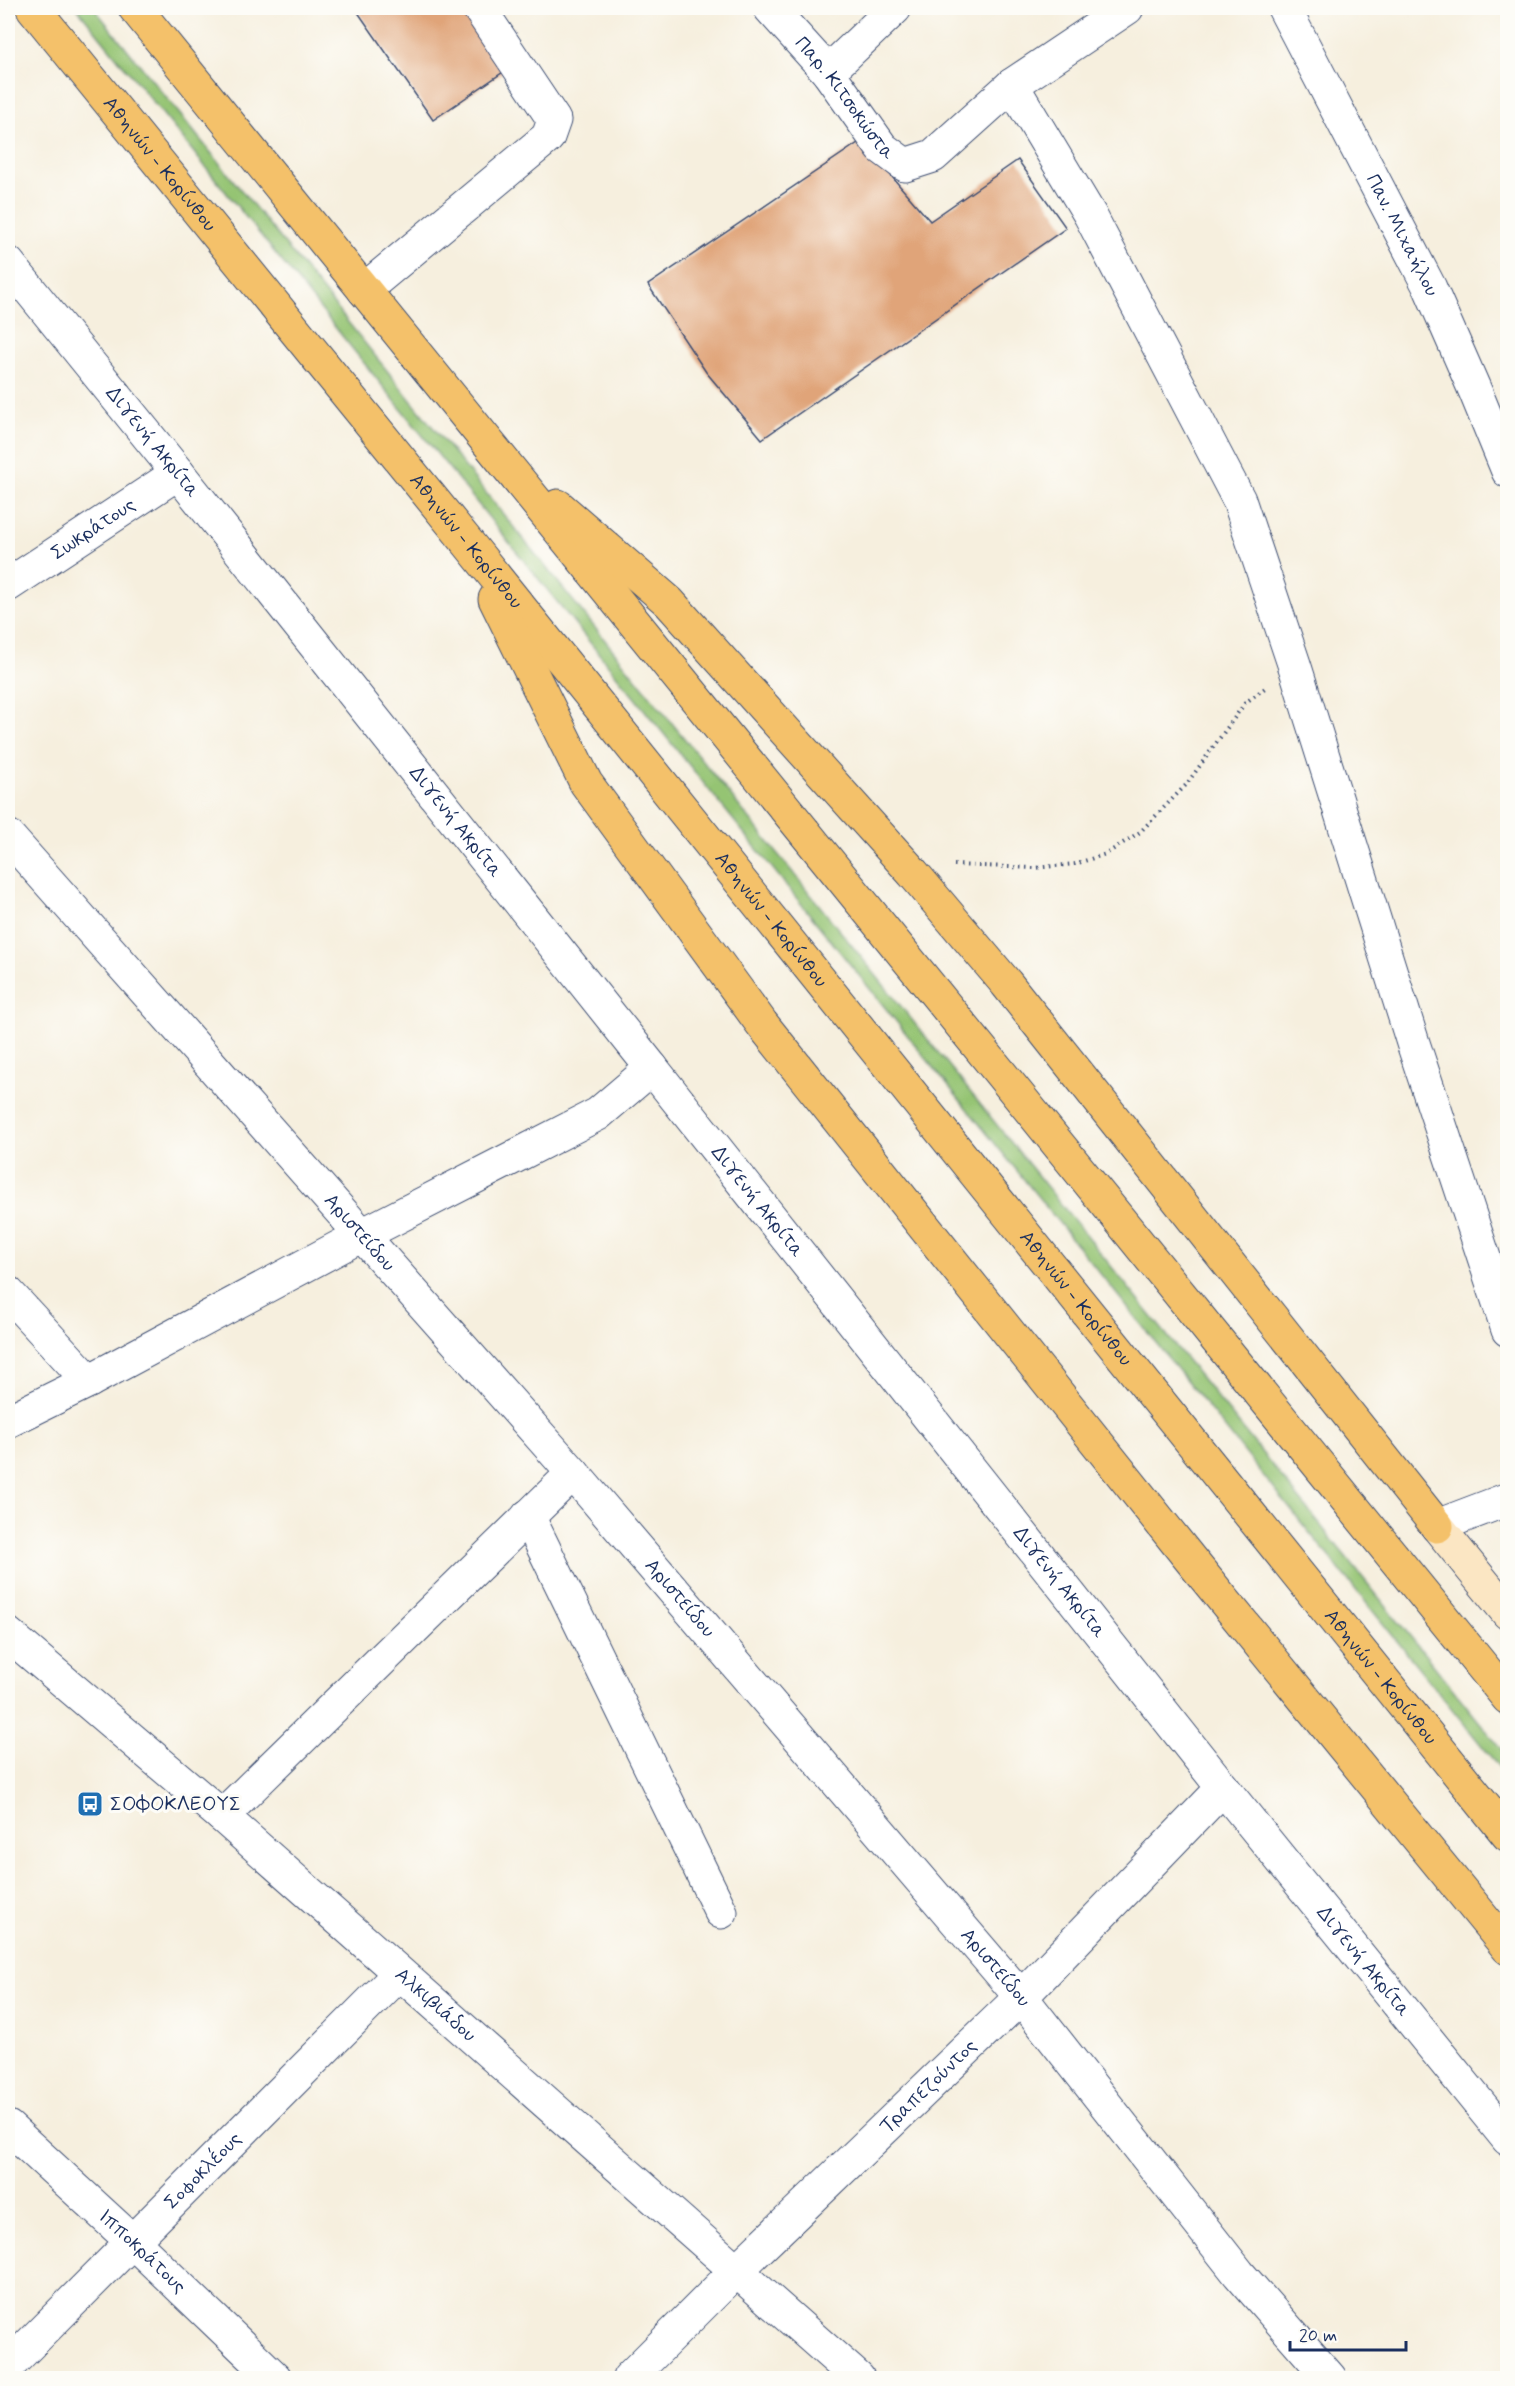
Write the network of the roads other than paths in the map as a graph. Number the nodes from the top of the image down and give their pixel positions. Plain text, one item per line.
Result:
1 (33, 8) edge
2 (135, 8) edge
3 (479, 8) edge
4 (770, 8) edge
5 (895, 8) edge
6 (1284, 8) edge
7 (1120, 9) edge
8 (828, 72) junction
9 (1012, 85) junction
10 (8, 264) edge
11 (364, 290) junction
12 (491, 447) junction
13 (1508, 471) edge
14 (178, 473) junction
15 (468, 543) junction
16 (8, 585) edge
17 (8, 836) edge
18 (652, 1068) junction
19 (362, 1235) junction
20 (8, 1293) edge
21 (1508, 1330) edge
22 (89, 1381) junction
23 (8, 1421) edge
24 (573, 1473) junction
25 (1503, 1508) edge
26 (528, 1516) junction
27 (1437, 1526) junction
28 (1508, 1613) edge
29 (8, 1634) edge
30 (1508, 1698) edge
31 (1223, 1788) junction
32 (222, 1816) junction
33 (1508, 1834) edge
34 (721, 1912) dead end
35 (1508, 1948) edge
36 (399, 1974) junction
37 (1021, 1997) junction
38 (8, 2127) edge
39 (1508, 2139) edge
40 (132, 2241) junction
41 (736, 2271) junction
42 (8, 2366) edge
43 (275, 2379) edge
44 (629, 2379) edge
45 (858, 2379) edge
46 (1330, 2379) edge

1 - 15 highway, Αθηνών - Κορίνθου
2 - 11 highway
3 - 11 street
4 - 8 street, Παρ. Κιτσοκώστα
5 - 8 street
6 - 13 street, Παν. Μιχαήλου
7 - 9 street
8 - 9 street, Παρ. Κιτσοκώστα
9 - 21 street
10 - 14 street, Διγενή Ακρίτα
11 - 12 highway
12 - 27 highway
12 - 30 highway
14 - 16 street, Σωκράτους
14 - 18 street, Διγενή Ακρίτα
15 - 33 highway, Αθηνών - Κορίνθου
15 - 35 highway
17 - 19 street, Αριστείδου
18 - 19 street
18 - 31 street, Διγενή Ακρίτα
19 - 22 street
19 - 24 street, Αριστείδου
20 - 22 street
22 - 23 street
24 - 26 street
24 - 37 street, Αριστείδου
25 - 27 street
26 - 32 street
26 - 34 street
27 - 28 main road
29 - 32 street, Αλκιβιάδου
31 - 37 street, Τραπεζούντος
31 - 39 street, Διγενή Ακρίτα
32 - 36 street, Αλκιβιάδου
36 - 40 street, Σοφοκλέους
36 - 41 street, Αλκιβιάδου
37 - 41 street, Τραπεζούντος
37 - 46 street, Αριστείδου
38 - 40 street, Ιπποκράτους
40 - 42 street, Σοφοκλέους
40 - 43 street, Ιπποκράτους
41 - 44 street, Τραπεζούντος
41 - 45 street, Αλκιβιάδου

